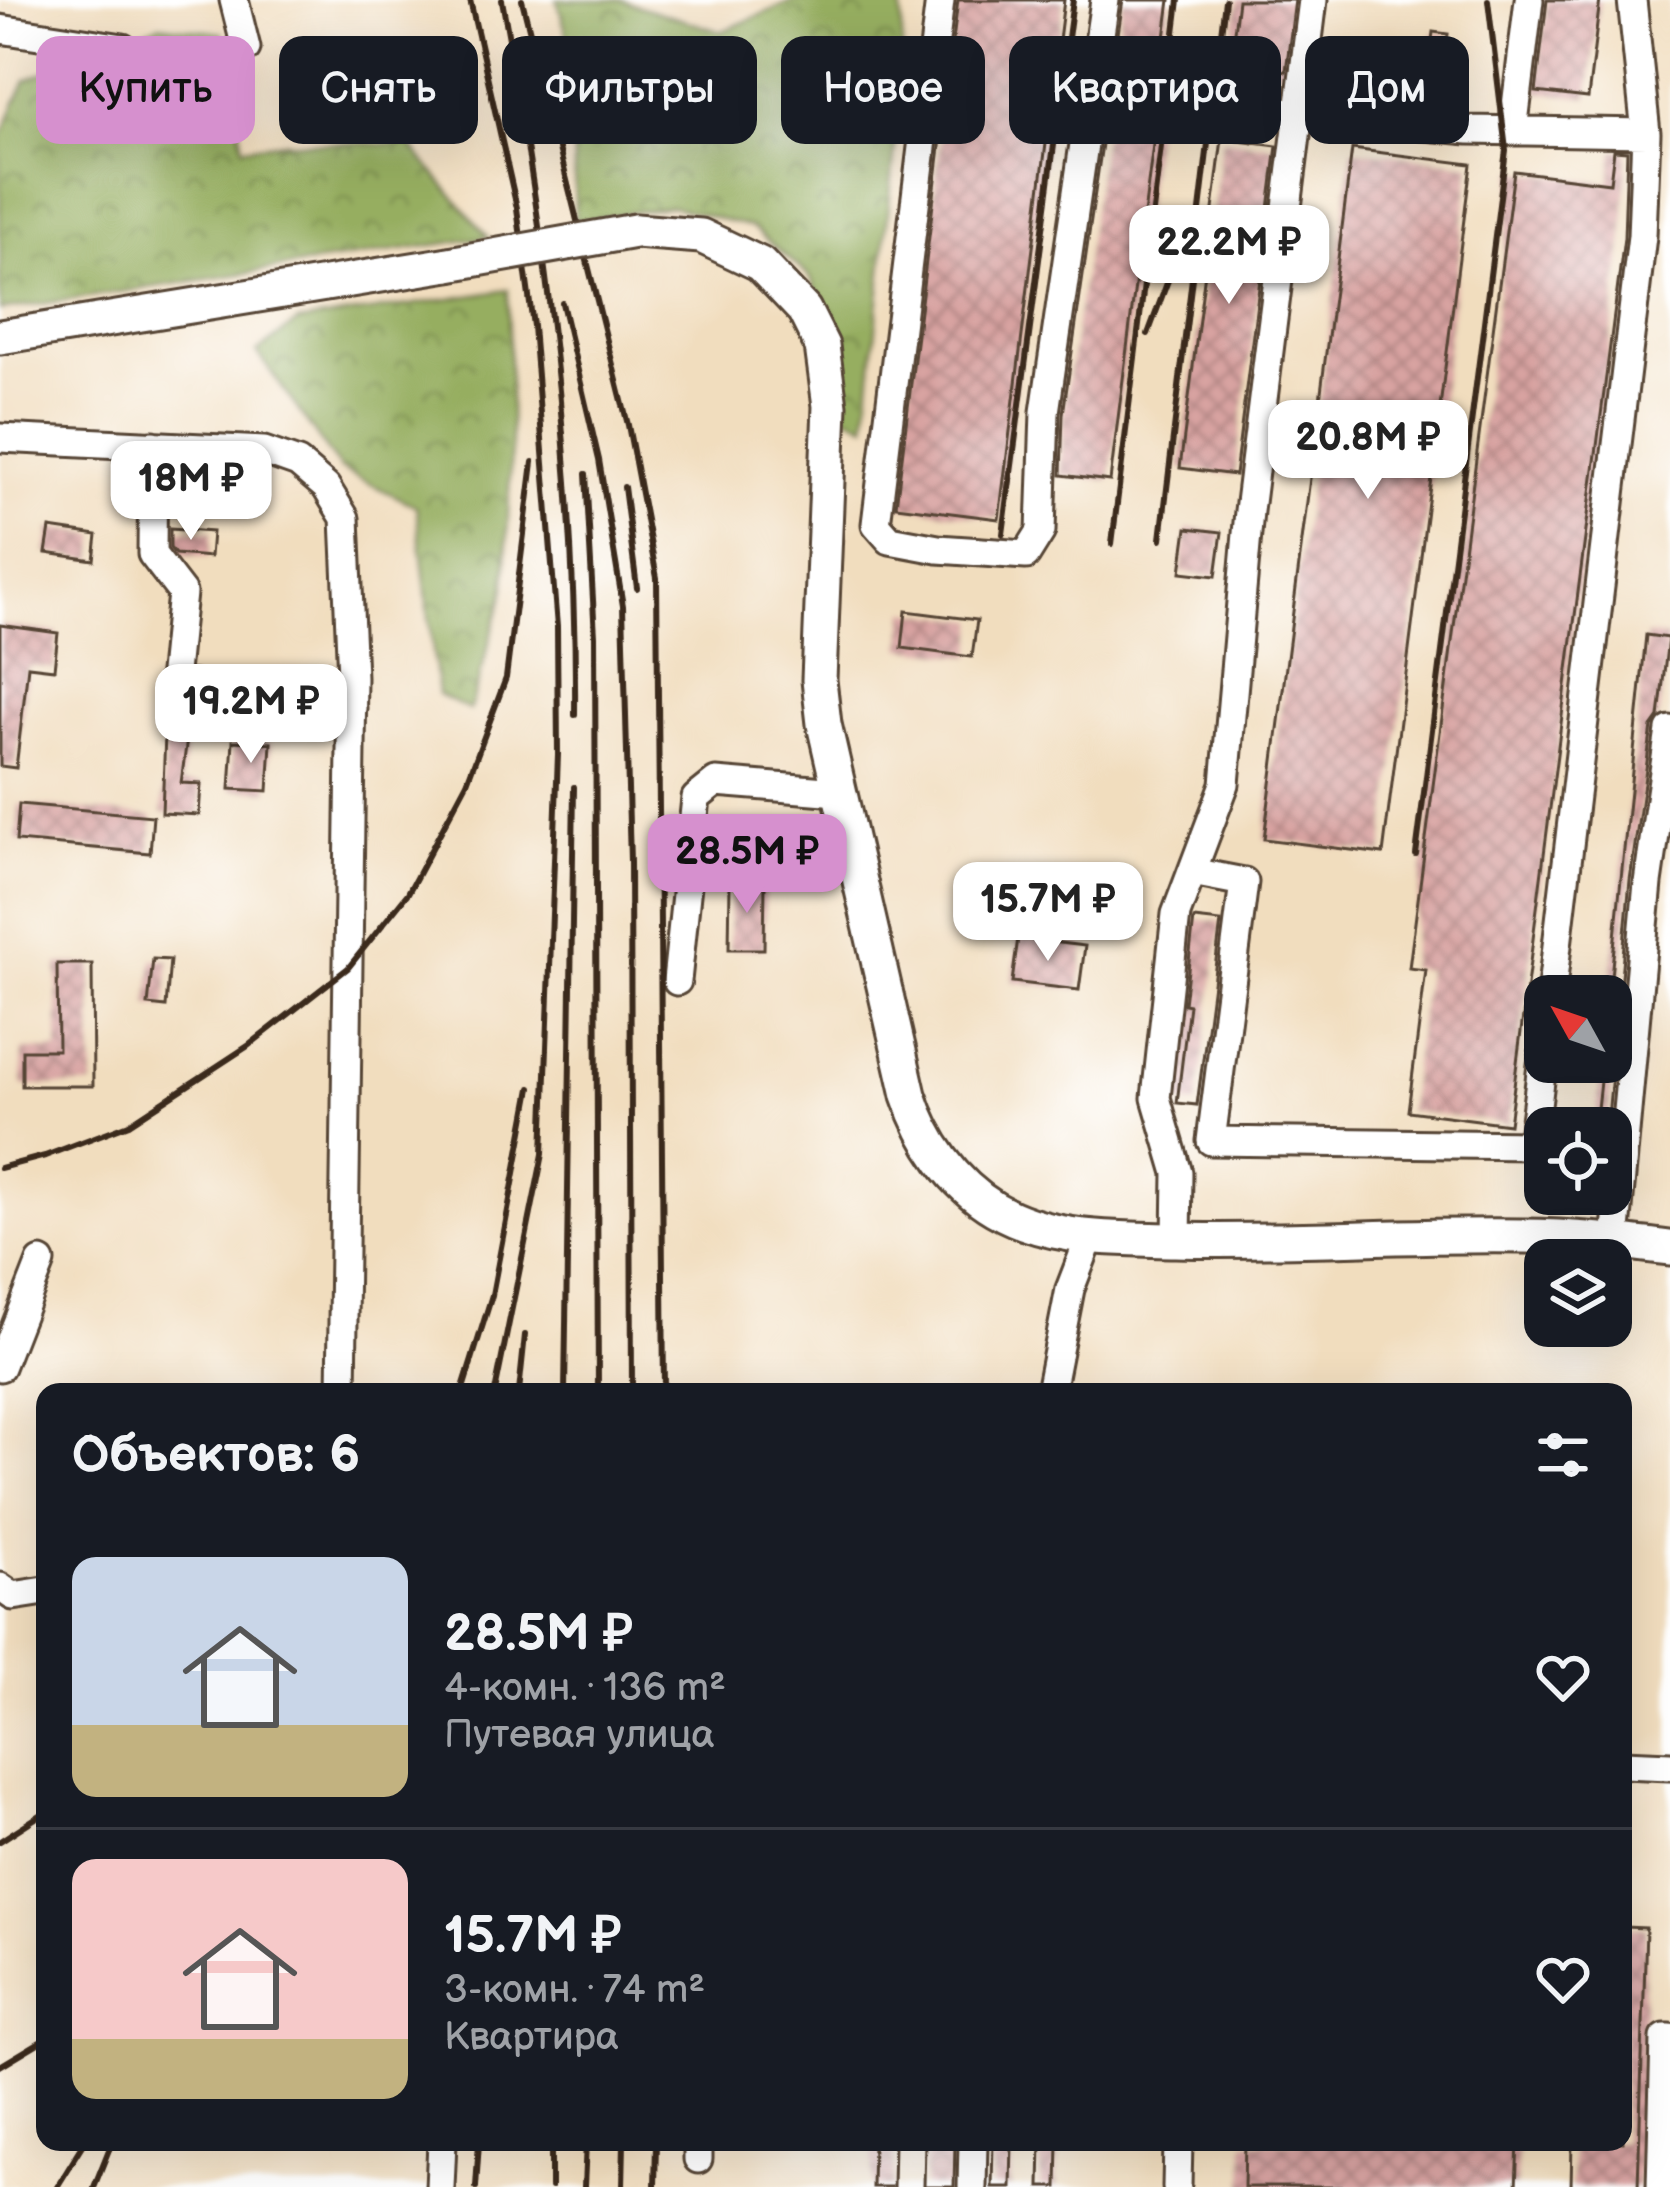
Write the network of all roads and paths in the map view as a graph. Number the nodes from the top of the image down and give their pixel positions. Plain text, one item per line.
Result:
1 (234, 0) edge
2 (940, 0) edge
3 (1106, 0) edge
4 (1313, 0) edge
5 (1529, 0) edge
6 (1632, 0) edge
7 (0, 29) edge
8 (45, 36) edge
9 (243, 36) edge
10 (1101, 36) edge
11 (1281, 110) edge
12 (1300, 115) junction
13 (1513, 130) junction
14 (1646, 133) junction
15 (1086, 144) edge
16 (0, 337) edge
17 (0, 439) edge
18 (153, 446) junction
19 (352, 708) junction
20 (1670, 730) edge
21 (838, 792) junction
22 (1192, 872) junction
23 (1554, 975) edge
24 (677, 981) dead end
25 (1540, 1083) edge
26 (1090, 1237) junction
27 (1585, 1239) edge
28 (1616, 1239) edge
29 (1177, 1240) junction
30 (1632, 1243) edge
31 (1670, 1248) edge
32 (40, 1262) dead end
33 (0, 1367) edge
34 (342, 1380) edge
35 (1052, 1383) edge
36 (0, 1587) edge
37 (36, 1592) edge
38 (1632, 1765) edge
39 (1670, 1766) edge
40 (1670, 2038) edge
41 (442, 2151) edge
42 (973, 2151) edge
43 (1178, 2151) edge
44 (440, 2187) edge
45 (973, 2187) edge
46 (1177, 2187) edge
47 (1661, 2187) edge

1 - 9 street
2 - 15 street
3 - 10 street
4 - 12 street
5 - 13 street
6 - 14 street
7 - 8 street
11 - 12 street
12 - 13 street
12 - 22 street
13 - 14 street
14 - 23 street
16 - 21 main road, bridge
17 - 18 street
18 - 19 street
18 - 19 street
19 - 34 street
20 - 28 street
21 - 24 street
21 - 26 main road
22 - 25 street
22 - 29 street
26 - 29 main road
26 - 35 street
27 - 29 main road
30 - 31 main road
32 - 33 street
36 - 37 street
38 - 39 street
40 - 47 street
41 - 44 street
42 - 45 street
43 - 46 street

